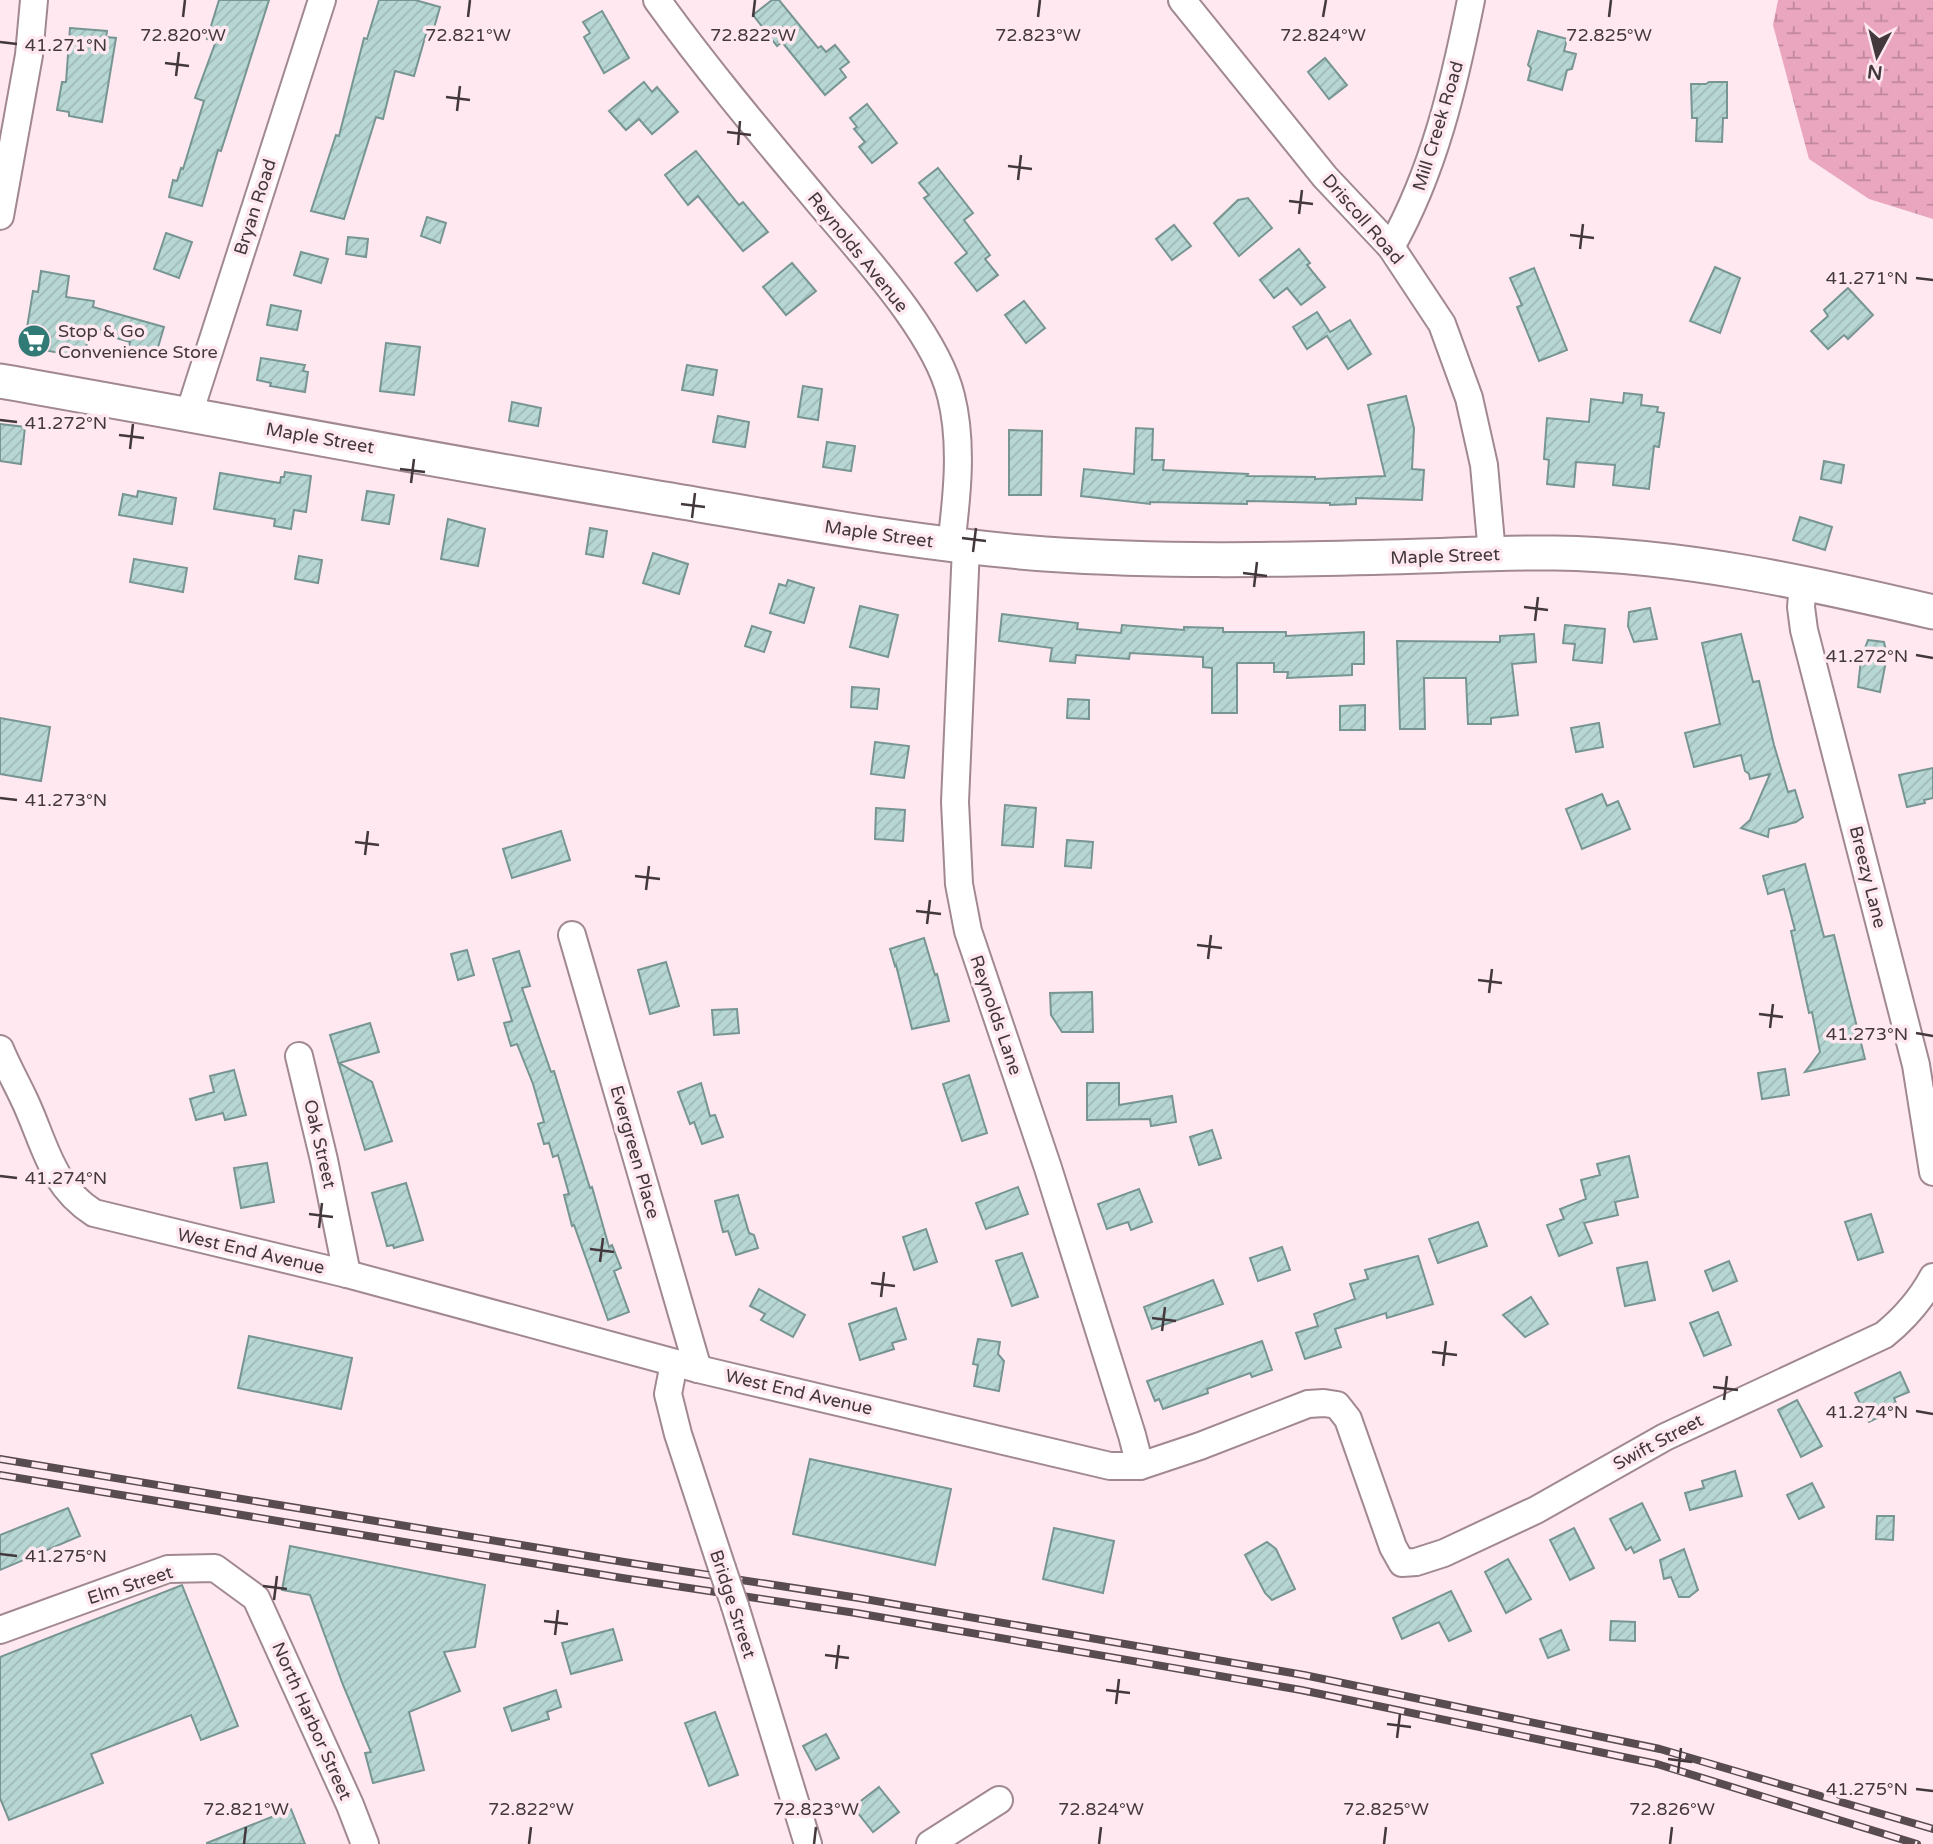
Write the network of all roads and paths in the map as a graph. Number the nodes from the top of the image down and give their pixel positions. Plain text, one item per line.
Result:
1 (34, 0) edge
2 (322, 0) edge
3 (657, 0) edge
4 (1182, 0) edge
5 (1471, 0) edge
6 (0, 216) edge
7 (1391, 247) junction
8 (0, 381) edge
9 (189, 414) junction
10 (959, 546) junction
11 (1492, 554) junction
12 (1803, 583) junction
13 (1933, 612) edge
14 (572, 935) dead end
15 (0, 1049) edge
16 (299, 1056) dead end
17 (1933, 1172) edge
18 (347, 1274) junction
19 (1933, 1277) edge
20 (686, 1366) junction
21 (1140, 1466) junction
22 (1402, 1563) joint
23 (256, 1598) joint
24 (0, 1630) edge
25 (999, 1800) dead end
26 (365, 1844) edge
27 (808, 1844) edge
28 (930, 1844) edge

1 - 6 street
2 - 9 street, Bryan Road
3 - 10 street, Reynolds Avenue
4 - 7 street, Driscoll Road
5 - 7 street, Mill Creek Road
7 - 11 street, Driscoll Road
8 - 9 street, Maple Street
9 - 10 street, Maple Street
10 - 11 street, Maple Street
10 - 21 street, Reynolds Lane
11 - 12 street, Maple Street
12 - 13 street, Maple Street
12 - 17 street, Breezy Lane
14 - 20 street, Evergreen Place
15 - 18 street, West End Avenue
16 - 18 street, Oak Street
18 - 20 street, West End Avenue
19 - 22 street, Swift Street
20 - 21 street, West End Avenue
20 - 27 street, Bridge Street, bridge
21 - 22 street, West End Avenue
23 - 24 street, Elm Street
23 - 26 street, North Harbor Street
25 - 28 street

